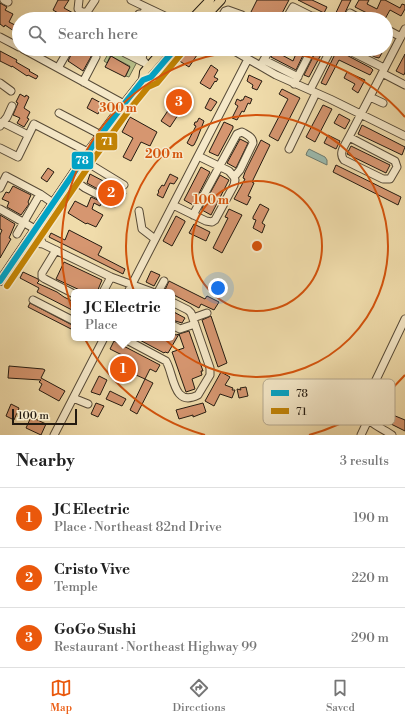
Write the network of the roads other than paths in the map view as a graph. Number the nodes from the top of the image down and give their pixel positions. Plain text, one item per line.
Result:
1 (79, 0) edge
2 (95, 0) edge
3 (131, 0) edge
4 (210, 0) edge
5 (221, 0) edge
6 (144, 12) edge
7 (199, 12) edge
8 (209, 12) edge
9 (224, 12) edge
10 (234, 12) edge
11 (290, 12) edge
12 (303, 12) edge
13 (405, 29) edge
14 (393, 34) edge
15 (0, 37) edge
16 (400, 40) junction
17 (12, 43) edge
18 (405, 46) edge
19 (393, 52) edge
20 (42, 56) edge
21 (65, 56) edge
22 (131, 56) edge
23 (143, 56) edge
24 (156, 56) edge
25 (169, 56) edge
26 (243, 56) edge
27 (266, 56) edge
28 (308, 56) edge
29 (328, 56) edge
30 (358, 56) edge
31 (391, 56) edge
32 (96, 57) dead end
33 (248, 59) junction
34 (264, 60) junction
35 (146, 64) junction
36 (260, 67) junction
37 (58, 68) junction
38 (383, 70) junction
39 (298, 77) junction
40 (143, 80) junction
41 (83, 82) junction
42 (0, 83) edge
43 (294, 84) junction
44 (405, 85) edge
45 (11, 91) dead end
46 (313, 92) junction
47 (370, 96) junction
48 (383, 103) dead end
49 (124, 104) junction
50 (12, 106) dead end
51 (59, 113) dead end
52 (360, 114) junction
53 (1, 124) edge
54 (28, 135) junction
55 (101, 135) junction
56 (405, 136) edge
57 (348, 137) junction
58 (0, 148) edge
59 (289, 149) dead end
60 (88, 152) junction
61 (198, 156) junction
62 (83, 160) junction
63 (219, 166) junction
64 (234, 177) junction
65 (70, 178) junction
66 (124, 185) dead end
67 (0, 188) edge
68 (40, 194) junction
69 (53, 203) junction
70 (114, 203) dead end
71 (172, 205) junction
72 (0, 209) edge
73 (139, 211) dead end
74 (193, 215) junction
75 (24, 222) junction
76 (35, 229) junction
77 (17, 234) dead end
78 (155, 239) junction
79 (26, 242) junction
80 (43, 244) junction
81 (56, 250) junction
82 (3, 269) edge
83 (111, 277) junction
84 (0, 281) edge
85 (164, 281) dead end
86 (132, 285) junction
87 (105, 289) edge
88 (130, 289) edge
89 (143, 289) edge
90 (160, 289) edge
91 (71, 292) edge
92 (33, 300) dead end
93 (175, 304) edge
94 (207, 313) dead end
95 (71, 319) edge
96 (405, 319) edge
97 (194, 321) junction
98 (175, 326) edge
99 (102, 341) edge
100 (129, 341) edge
101 (376, 379) edge
102 (73, 398) junction
103 (88, 404) dead end
104 (365, 425) edge
105 (376, 425) edge
106 (54, 435) edge
107 (360, 435) edge
108 (392, 435) edge

1 - 2 street
3 - 6 street
4 - 7 main road
5 - 8 main road
9 - 10 street
11 - 12 street
13 - 16 street
14 - 16 street
15 - 17 street
16 - 18 street
16 - 19 street
20 - 37 street
21 - 37 street
22 - 35 street
23 - 35 street
24 - 35 main road
25 - 40 main road
26 - 33 street
27 - 34 street
28 - 39 street
29 - 46 street
30 - 38 street
31 - 38 street
32 - 41 street
33 - 36 street
33 - 61 street
34 - 36 street
34 - 39 street
35 - 40 main road
36 - 43 street
37 - 41 street
38 - 44 street
38 - 47 street
39 - 43 street
40 - 49 main road
41 - 49 street
42 - 45 street
43 - 46 street
46 - 52 street
46 - 59 street
47 - 48 street
47 - 52 street
49 - 55 main road
50 - 53 street
51 - 55 street
52 - 56 street
52 - 57 street
53 - 54 street
54 - 58 street
54 - 60 street
55 - 60 main road
57 - 57 street
60 - 62 main road
61 - 63 street
61 - 71 street
62 - 65 main road
62 - 66 street
63 - 64 street
63 - 64 street
63 - 74 street
64 - 74 street
65 - 69 main road
65 - 70 street
67 - 68 street
68 - 69 street
68 - 75 street
69 - 76 main road
71 - 74 street
71 - 78 street
72 - 75 street
73 - 78 street
75 - 76 street
75 - 77 street
76 - 79 main road
76 - 80 street
78 - 86 street
79 - 80 street
79 - 82 main road
80 - 81 street
81 - 83 street
81 - 91 street
82 - 84 main road
83 - 86 street
83 - 87 street
85 - 90 street
86 - 88 street
86 - 89 street
92 - 95 street
93 - 97 street
94 - 97 street
96 - 101 street
97 - 98 street
97 - 100 street
99 - 102 street
102 - 103 street
102 - 106 street
104 - 107 street
105 - 108 street

